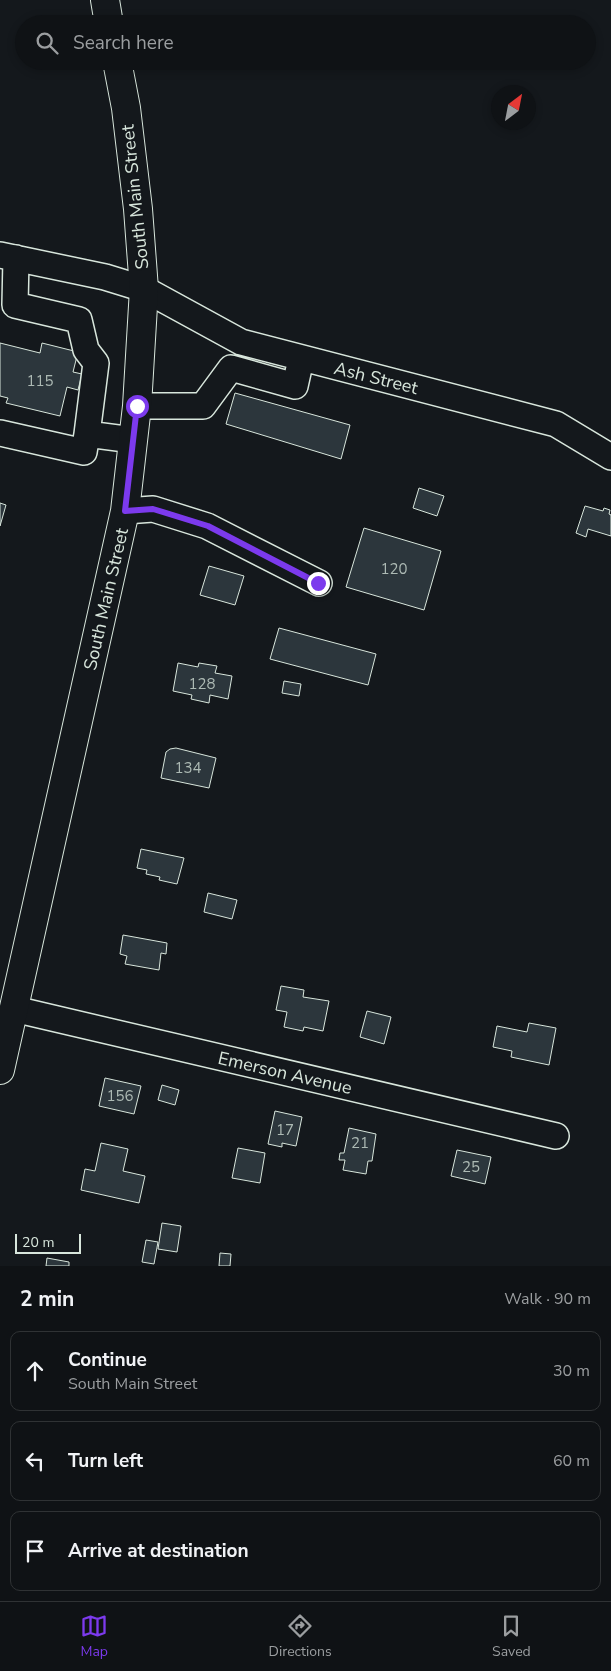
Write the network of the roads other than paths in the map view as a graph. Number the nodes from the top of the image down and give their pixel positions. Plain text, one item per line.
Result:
1 (105, 0) edge
2 (108, 15) edge
3 (119, 70) edge
4 (8, 256) edge
5 (144, 288) junction
6 (235, 338) junction
7 (301, 359) junction
8 (231, 368) junction
9 (137, 406) junction
10 (0, 433) edge
11 (87, 434) junction
12 (133, 440) junction
13 (611, 457) edge
14 (125, 511) junction
15 (318, 583) dead end
16 (14, 1009) junction
17 (0, 1070) edge
18 (556, 1136) dead end

1 - 2 main road
3 - 5 main road, South Main Street
4 - 5 street, Ash Street
4 - 11 street
5 - 6 street, Ash Street
5 - 9 main road, South Main Street
6 - 7 street, Ash Street
6 - 8 street
7 - 8 street
7 - 13 street, Ash Street
8 - 9 street
9 - 12 main road, South Main Street
10 - 11 street
11 - 12 street
12 - 14 main road, South Main Street
14 - 15 street
14 - 16 main road, South Main Street
16 - 17 main road, South Main Street
16 - 18 street, Emerson Avenue

